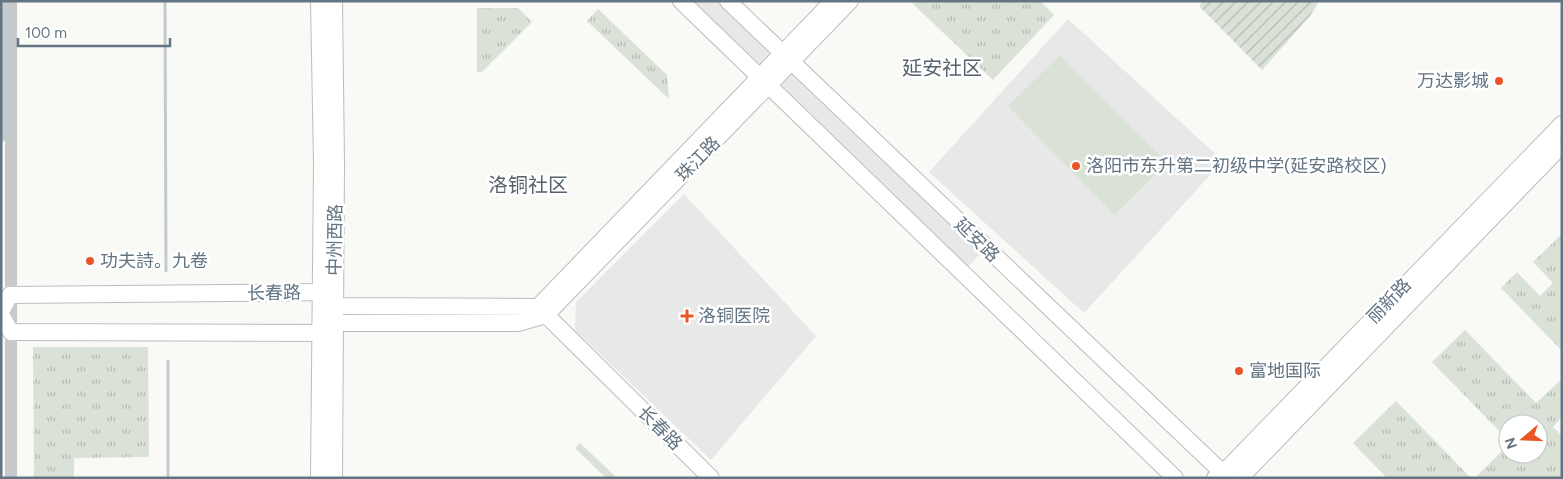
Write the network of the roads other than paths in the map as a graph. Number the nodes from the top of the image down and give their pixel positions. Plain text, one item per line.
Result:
1 (2, 1) edge
2 (11, 1) edge
3 (319, 1) edge
4 (334, 1) edge
5 (681, 1) edge
6 (728, 1) edge
7 (833, 1) edge
8 (850, 1) edge
9 (787, 58) junction
10 (765, 82) junction
11 (1562, 124) edge
12 (1, 136) edge
13 (1562, 145) edge
14 (321, 292) junction
15 (10, 295) junction
16 (334, 306) junction
17 (1, 311) edge
18 (542, 311) junction
19 (1, 315) edge
20 (335, 323) junction
21 (11, 332) junction
22 (320, 333) junction
23 (1222, 476) edge
24 (10, 478) edge
25 (319, 478) edge
26 (334, 478) edge
27 (710, 478) edge
28 (1175, 478) edge
29 (1240, 478) edge

1 - 12 street
2 - 15 street
3 - 14 main road, 中州西路
4 - 16 main road, 中州西路
5 - 10 main road, 延安路
6 - 9 main road, 延安路
7 - 9 main road, 珠江路
8 - 9 main road, 珠江路
9 - 10 main road, 珠江路
9 - 23 main road, 延安路
10 - 18 main road, 珠江路
10 - 28 main road, 延安路
11 - 23 main road, 丽新路
13 - 29 main road, 丽新路
14 - 15 main road, 长春路
14 - 16 main road, 长春路
14 - 22 main road, 中州西路
15 - 17 main road
15 - 21 street
16 - 18 main road
16 - 20 main road, 中州西路
18 - 20 main road
18 - 27 main road, 长春路
19 - 21 main road
20 - 22 main road
20 - 26 main road, 中州西路
21 - 22 main road
21 - 24 street
22 - 25 main road, 中州西路

